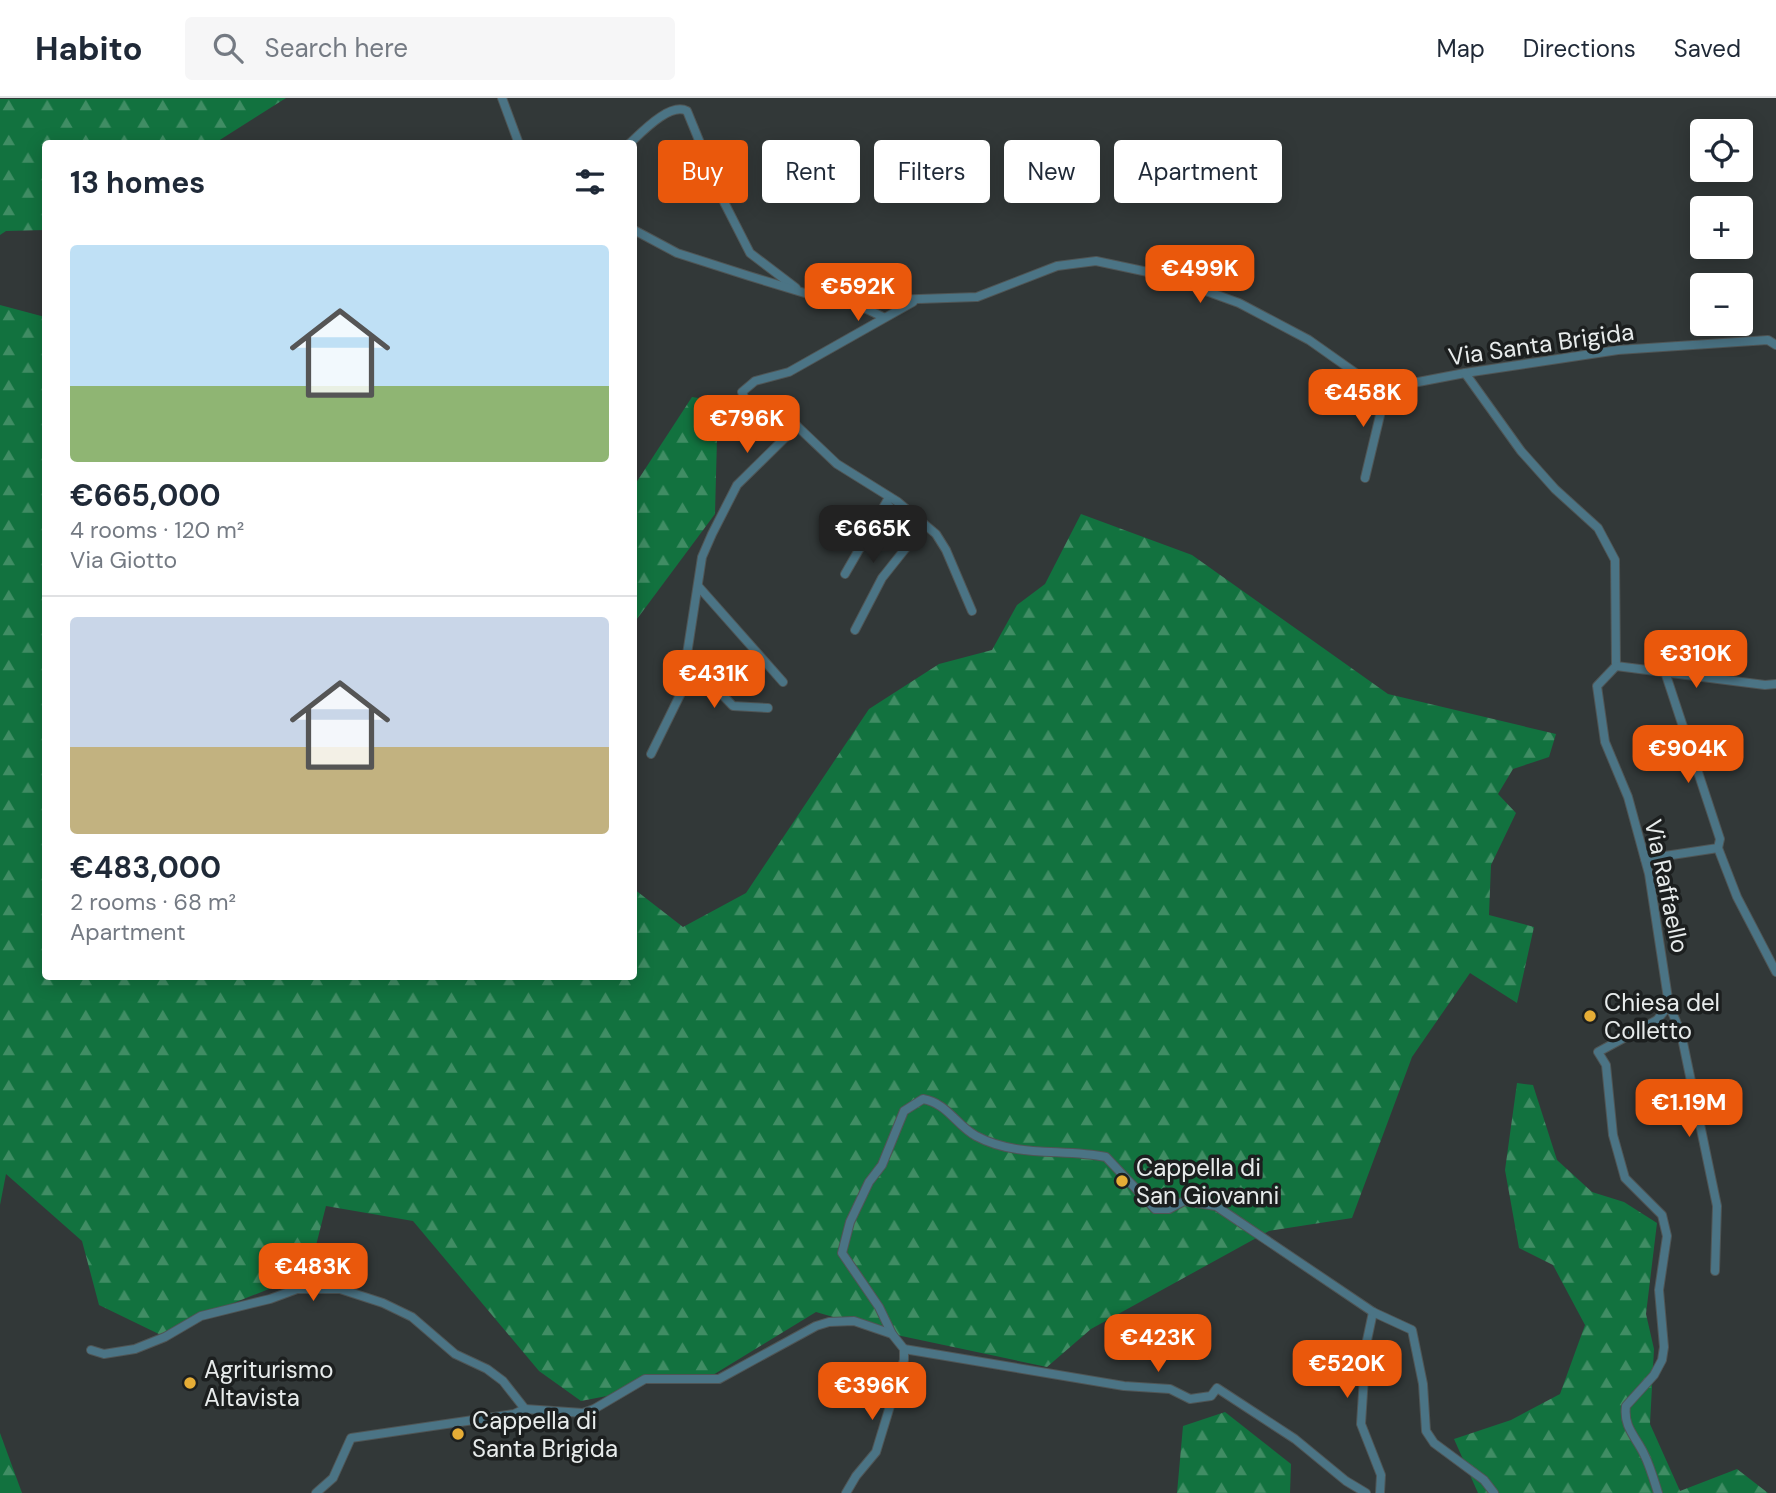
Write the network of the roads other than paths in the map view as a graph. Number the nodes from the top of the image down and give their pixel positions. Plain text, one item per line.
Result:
1 (502, 98) edge
2 (518, 140) edge
3 (633, 140) edge
4 (637, 232) edge
5 (801, 292) junction
6 (847, 299) junction
7 (916, 301) junction
8 (883, 317) junction
9 (1776, 345) edge
10 (1465, 373) junction
11 (1387, 386) junction
12 (797, 426) junction
13 (1365, 478) dead end
14 (887, 495) junction
15 (888, 505) junction
16 (845, 574) dead end
17 (698, 586) junction
18 (972, 611) dead end
19 (855, 630) dead end
20 (685, 656) junction
21 (1616, 666) junction
22 (1665, 672) junction
23 (783, 682) dead end
24 (1776, 684) edge
25 (768, 708) dead end
26 (651, 754) dead end
27 (1718, 848) junction
28 (1645, 859) junction
29 (1776, 972) edge
30 (1669, 1005) junction
31 (1715, 1271) dead end
32 (1373, 1312) junction
33 (892, 1334) junction
34 (904, 1349) junction
35 (91, 1350) dead end
36 (525, 1409) junction
37 (316, 1493) edge
38 (846, 1493) edge
39 (1366, 1493) edge
40 (1380, 1493) edge
41 (1493, 1493) edge
42 (1658, 1493) edge

1 - 2 street
3 - 5 street
4 - 5 street
5 - 6 street
6 - 7 street
6 - 8 street
7 - 8 street
7 - 11 street
8 - 12 street
9 - 10 street, Via Santa Brigida
10 - 11 street, Via Santa Brigida
10 - 21 street
11 - 13 street
12 - 14 street
12 - 17 street
14 - 15 street
14 - 18 street
15 - 16 street
15 - 19 street
17 - 20 street
17 - 23 street
20 - 25 street
20 - 26 street
21 - 22 street
21 - 28 street, Via Raffaello
22 - 24 street
22 - 27 street
27 - 28 street
27 - 29 street
28 - 30 street, Via Raffaello
30 - 31 street, Via Raffaello
30 - 42 street
32 - 33 street
32 - 40 street
32 - 41 street
33 - 34 street
33 - 36 street
34 - 38 street
34 - 39 street
35 - 36 street
36 - 37 street

